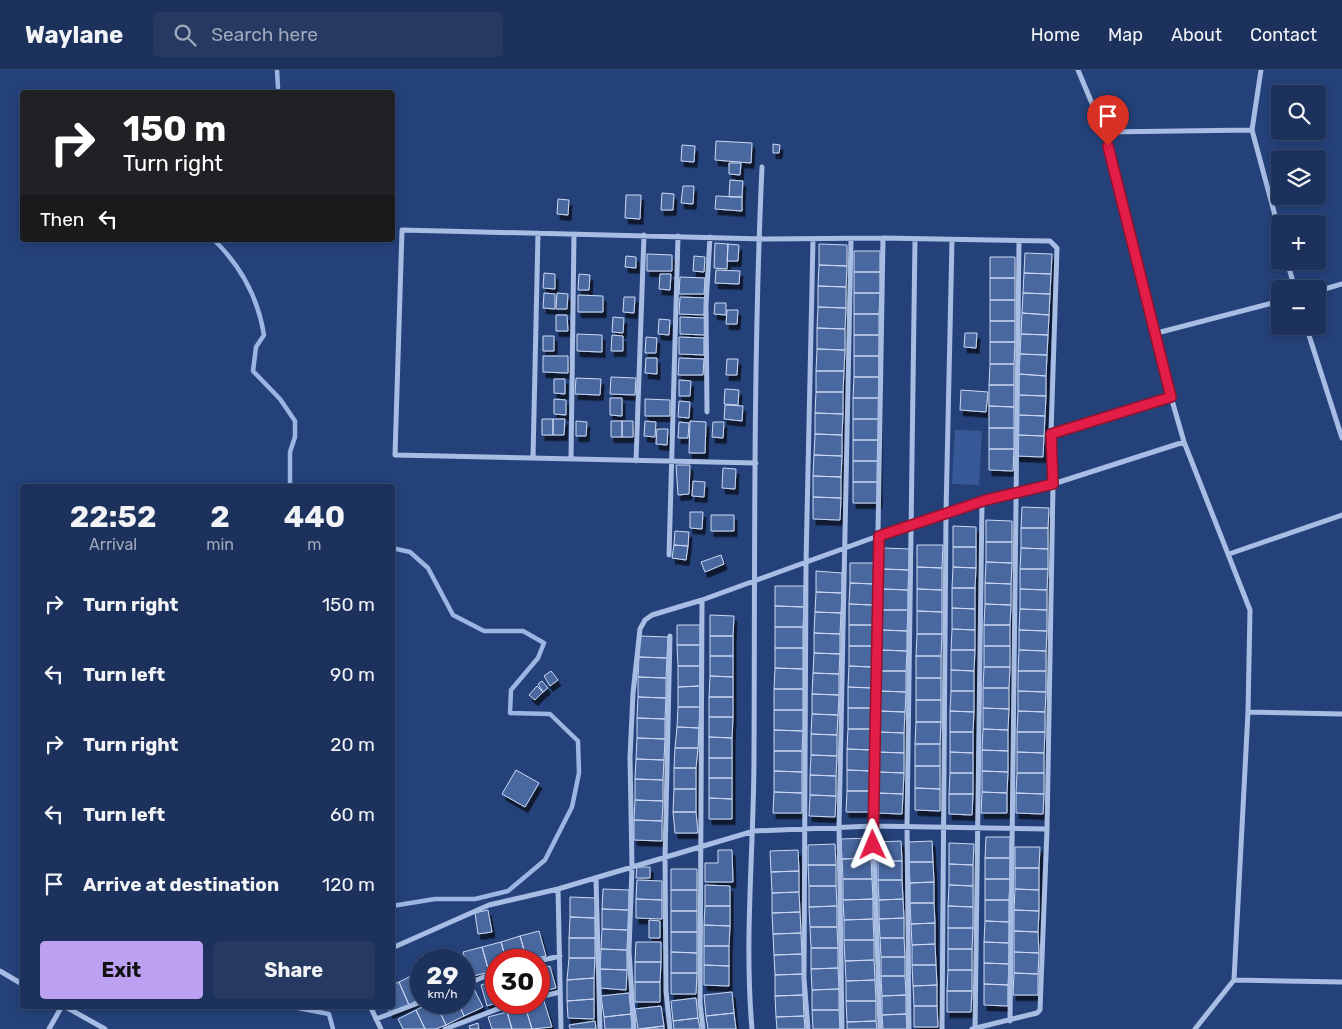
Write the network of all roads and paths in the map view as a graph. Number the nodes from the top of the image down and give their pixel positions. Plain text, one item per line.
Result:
1 (1078, 70) edge
2 (1261, 70) edge
3 (1252, 130) junction
4 (1104, 132) junction
5 (762, 167) dead end
6 (1275, 215) edge
7 (538, 233) junction
8 (574, 234) junction
9 (644, 235) junction
10 (678, 236) junction
11 (710, 237) junction
12 (759, 238) junction
13 (883, 238) junction
14 (813, 239) junction
15 (851, 239) junction
16 (915, 240) junction
17 (952, 240) junction
18 (1019, 241) junction
19 (1342, 284) edge
20 (1326, 289) edge
21 (1271, 303) edge
22 (1153, 334) junction
23 (1309, 335) edge
24 (1171, 397) junction
25 (707, 412) dead end
26 (1051, 434) junction
27 (1342, 438) edge
28 (1184, 442) junction
29 (533, 458) junction
30 (571, 459) junction
31 (636, 461) junction
32 (670, 462) junction
33 (756, 464) junction
34 (1053, 484) junction
35 (1014, 493) junction
36 (982, 501) junction
37 (946, 513) junction
38 (1342, 515) edge
39 (911, 524) junction
40 (879, 536) junction
41 (844, 549) junction
42 (1229, 554) junction
43 (669, 555) dead end
44 (806, 562) junction
45 (754, 581) junction
46 (702, 600) junction
47 (670, 636) dead end
48 (1248, 712) junction
49 (1342, 714) edge
50 (873, 826) junction
51 (907, 826) junction
52 (839, 827) junction
53 (804, 828) junction
54 (942, 828) junction
55 (976, 828) junction
56 (1011, 828) junction
57 (1047, 829) junction
58 (754, 831) junction
59 (700, 848) junction
60 (665, 858) junction
61 (632, 867) junction
62 (596, 878) junction
63 (558, 889) junction
64 (395, 947) edge
65 (560, 956) junction
66 (550, 958) edge
67 (0, 971) edge
68 (1234, 980) junction
69 (1342, 982) edge
70 (20, 983) edge
71 (560, 992) junction
72 (550, 994) edge
73 (410, 1006) edge
74 (61, 1009) edge
75 (68, 1009) edge
76 (371, 1009) edge
77 (485, 1014) edge
78 (376, 1019) junction
79 (1010, 1020) junction
80 (559, 1028) edge
81 (49, 1029) edge
82 (105, 1029) edge
83 (381, 1029) edge
84 (445, 1029) edge
85 (600, 1029) edge
86 (634, 1029) edge
87 (670, 1029) edge
88 (703, 1029) edge
89 (752, 1029) edge
90 (808, 1029) edge
91 (842, 1029) edge
92 (880, 1029) edge
93 (909, 1029) edge
94 (942, 1029) edge
95 (974, 1029) edge
96 (1195, 1029) edge

1 - 4 street
2 - 3 street
3 - 4 street
3 - 6 street
4 - 22 street
5 - 12 street
7 - 8 street
7 - 29 street
7 - 29 street
8 - 9 street
8 - 30 street
9 - 10 street
9 - 31 street
10 - 11 street
10 - 32 street
11 - 12 street
11 - 25 street
12 - 14 street
12 - 33 street
13 - 15 street
13 - 16 street
13 - 40 street
14 - 15 street
14 - 44 street
15 - 41 street
16 - 17 street
16 - 39 street
17 - 18 street
17 - 37 street
18 - 26 street
18 - 35 street
19 - 20 street
21 - 22 street
22 - 24 street
23 - 27 street
24 - 26 street
24 - 28 street
26 - 34 street
28 - 34 street
28 - 42 street
29 - 30 street
30 - 31 street
31 - 32 street
32 - 33 street
32 - 43 street
33 - 45 street
34 - 35 street
34 - 57 street
35 - 36 street
35 - 56 street
36 - 37 street
36 - 55 street
37 - 39 street
37 - 54 street
38 - 42 street
39 - 40 street
39 - 51 street
40 - 41 street
40 - 50 street
41 - 44 street
41 - 52 street
42 - 48 street
44 - 45 street
44 - 53 street
45 - 46 street
45 - 58 street
46 - 59 street
46 - 61 street
47 - 60 street
48 - 49 street
48 - 68 street
50 - 51 street
50 - 52 street
50 - 92 street
51 - 54 street
51 - 93 street
52 - 53 street
52 - 91 street
53 - 58 street
53 - 90 street
54 - 55 street
54 - 94 street
55 - 56 street
55 - 95 street
56 - 57 street
56 - 79 street
57 - 79 street
58 - 59 street
58 - 89 street
59 - 60 street
59 - 88 street
60 - 61 street
60 - 87 street
61 - 62 street
61 - 86 street
62 - 63 street
62 - 85 street
63 - 64 street
63 - 65 street
65 - 66 street
65 - 71 street
67 - 70 street
68 - 69 street
68 - 96 street
71 - 72 street
71 - 80 street
73 - 78 street
74 - 81 street
75 - 82 street
76 - 78 street
77 - 84 street
78 - 83 street
79 - 95 street

